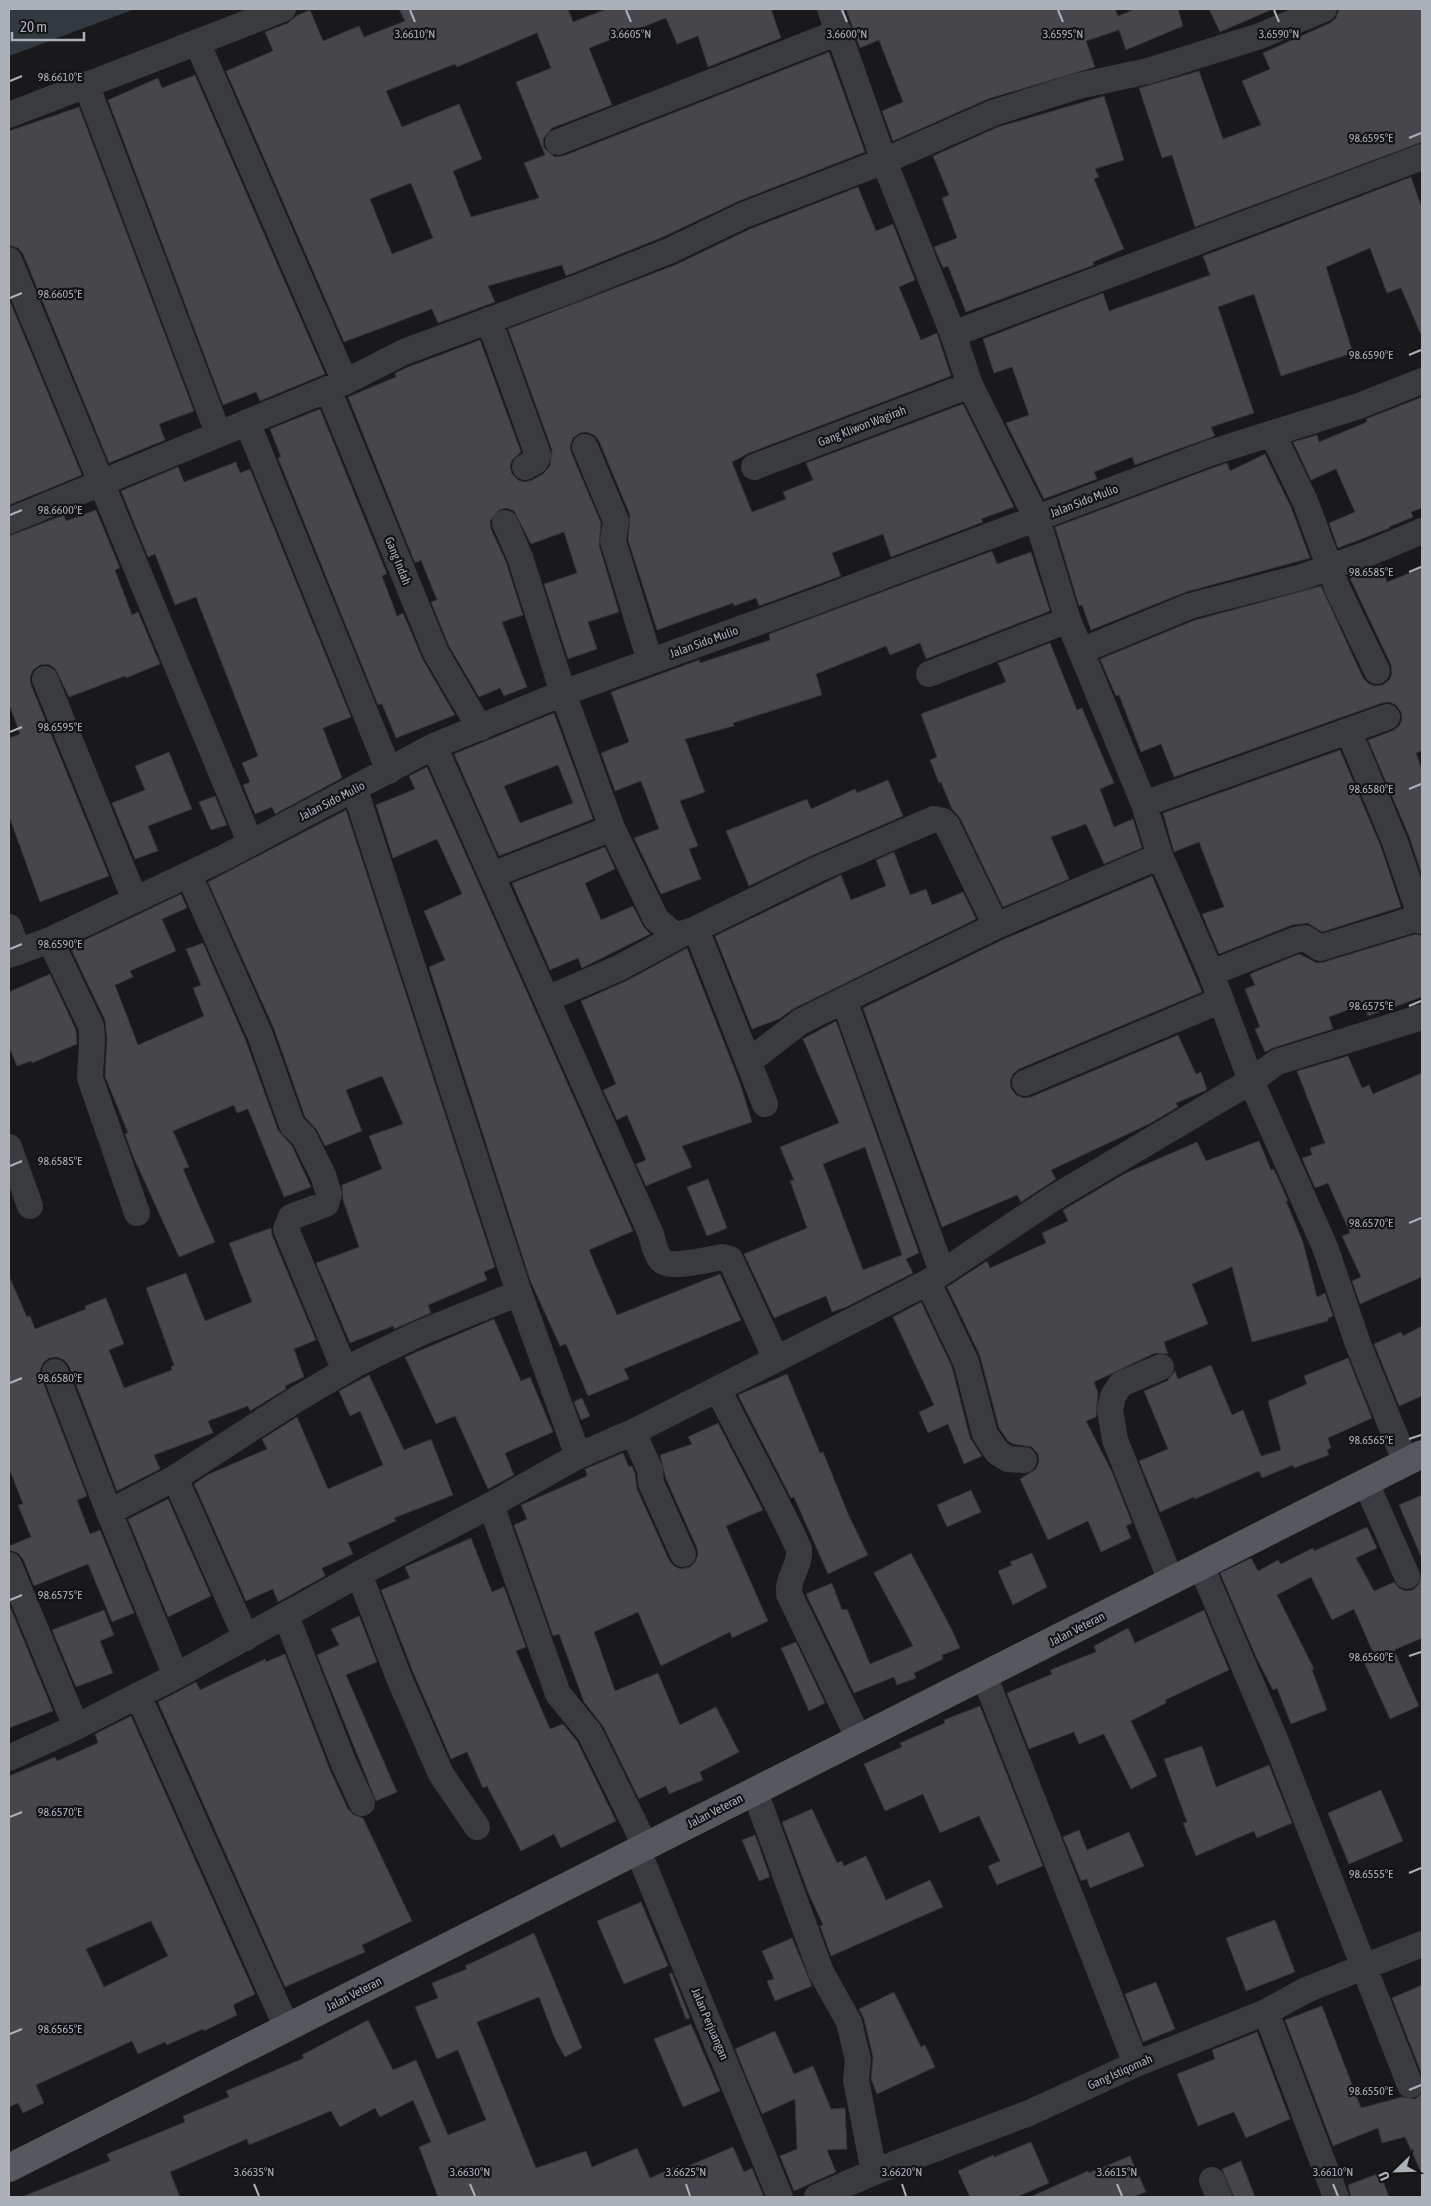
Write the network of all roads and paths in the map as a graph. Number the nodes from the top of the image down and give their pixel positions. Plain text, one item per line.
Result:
1 (283, 9) edge
2 (1324, 9) edge
3 (834, 20) edge
4 (197, 42) junction
5 (86, 84) junction
6 (9, 116) edge
7 (558, 142) dead end
8 (1422, 157) edge
9 (884, 161) junction
10 (9, 260) edge
11 (489, 320) junction
12 (953, 334) junction
13 (1422, 381) edge
14 (337, 385) junction
15 (970, 385) junction
16 (247, 422) junction
17 (218, 433) junction
18 (1272, 433) junction
19 (585, 447) dead end
20 (525, 466) dead end
21 (754, 467) dead end
22 (100, 482) junction
23 (1037, 520) junction
24 (9, 521) edge
25 (505, 523) dead end
26 (1421, 534) edge
27 (1330, 567) junction
28 (1068, 620) junction
29 (1081, 651) junction
30 (650, 662) junction
31 (1377, 672) dead end
32 (929, 674) dead end
33 (45, 679) dead end
34 (563, 693) junction
35 (1387, 717) dead end
36 (480, 728) junction
37 (1349, 732) junction
38 (434, 746) junction
39 (389, 771) junction
40 (354, 790) junction
41 (1144, 804) junction
42 (612, 828) junction
43 (250, 842) junction
44 (1160, 856) junction
45 (189, 875) junction
46 (492, 875) junction
47 (135, 900) junction
48 (1422, 919) edge
49 (996, 926) junction
50 (9, 928) edge
51 (689, 932) junction
52 (50, 940) junction
53 (13, 954) edge
54 (1210, 973) junction
55 (547, 999) junction
56 (844, 1000) junction
57 (1219, 1001) junction
58 (1422, 1017) edge
59 (748, 1062) junction
60 (1252, 1081) junction
61 (1025, 1083) dead end
62 (765, 1104) dead end
63 (9, 1147) edge
64 (30, 1206) dead end
65 (137, 1213) dead end
66 (935, 1277) junction
67 (519, 1293) junction
68 (776, 1359) junction
69 (1161, 1367) dead end
70 (55, 1372) dead end
71 (345, 1372) junction
72 (718, 1389) junction
73 (633, 1432) junction
74 (578, 1456) junction
75 (1414, 1459) edge
76 (1024, 1460) dead end
77 (175, 1478) junction
78 (1366, 1482) junction
79 (491, 1505) junction
80 (109, 1512) junction
81 (683, 1554) dead end
82 (9, 1565) edge
83 (1201, 1566) junction
84 (359, 1574) junction
85 (1407, 1576) dead end
86 (1172, 1581) junction
87 (286, 1616) junction
88 (246, 1638) junction
89 (176, 1676) junction
90 (984, 1676) junction
91 (138, 1695) junction
92 (76, 1727) junction
93 (858, 1739) junction
94 (9, 1758) edge
95 (755, 1792) junction
96 (362, 1803) dead end
97 (477, 1828) dead end
98 (642, 1849) junction
99 (1422, 1944) edge
100 (1362, 1968) junction
101 (1266, 2012) junction
102 (287, 2028) junction
103 (1136, 2064) junction
104 (1410, 2085) dead end
105 (9, 2168) edge
106 (874, 2172) junction
107 (780, 2197) edge
108 (817, 2197) edge
109 (1336, 2197) edge

1 - 4 street
2 - 9 street
3 - 7 street
3 - 9 street
4 - 5 street
4 - 14 street, Gang Indah
5 - 6 street
5 - 17 street
8 - 12 street
9 - 11 street
9 - 12 street
10 - 22 street
11 - 14 street
11 - 20 street
12 - 15 street
13 - 18 street, Jalan Sido Mulio
14 - 16 street
14 - 36 street, Gang Indah
15 - 21 street, Gang Kliwon Wagirah
15 - 23 street
16 - 17 street
16 - 39 street
17 - 22 street
18 - 23 street, Jalan Sido Mulio
18 - 27 street
19 - 30 street
22 - 24 street
22 - 43 street
23 - 28 street
23 - 30 street, Jalan Sido Mulio
25 - 34 street
26 - 27 street
27 - 29 street
27 - 31 street
28 - 29 street
28 - 32 street
29 - 41 street
30 - 34 street, Jalan Sido Mulio
33 - 47 street
34 - 36 street, Jalan Sido Mulio
34 - 42 street
35 - 37 street
36 - 38 street, Jalan Sido Mulio
37 - 41 street
37 - 48 street
38 - 39 street, Jalan Sido Mulio
38 - 46 street
39 - 40 street, Jalan Sido Mulio
40 - 43 street, Jalan Sido Mulio
40 - 67 street
41 - 44 street
42 - 46 street
42 - 51 street
43 - 45 street, Jalan Sido Mulio
44 - 49 street
44 - 54 street
45 - 47 street, Jalan Sido Mulio
45 - 71 street
46 - 55 street
47 - 52 street, Jalan Sido Mulio
48 - 54 street
49 - 51 street
49 - 56 street
50 - 53 street
51 - 55 street
51 - 59 street
52 - 53 street, Jalan Sido Mulio
52 - 65 street
54 - 57 street
55 - 68 street
56 - 59 street
56 - 66 street
57 - 60 street
57 - 61 street
58 - 60 street
59 - 62 street
60 - 66 street
60 - 75 street
63 - 64 street
66 - 68 street
66 - 76 street
67 - 71 street
67 - 74 street
68 - 72 street
69 - 86 street
70 - 80 street
71 - 77 street
72 - 73 street
72 - 93 street
73 - 74 street
73 - 81 street
74 - 79 street
75 - 78 main road, Jalan Veteran
77 - 80 street
77 - 88 street
78 - 83 main road, Jalan Veteran
78 - 85 street
79 - 84 street
79 - 98 street, Jalan Perjuangan
80 - 89 street
82 - 92 street
83 - 86 main road, Jalan Veteran
83 - 100 street
84 - 87 street
84 - 97 street
86 - 90 main road, Jalan Veteran
87 - 88 street
87 - 96 street
88 - 89 street
89 - 91 street
90 - 93 main road, Jalan Veteran
90 - 103 street
91 - 92 street
91 - 102 street
92 - 94 street
93 - 95 main road, Jalan Veteran
95 - 98 main road, Jalan Veteran
95 - 106 street
98 - 102 main road, Jalan Veteran
98 - 107 street, Jalan Perjuangan
99 - 100 street, Gang Istiqomah
100 - 101 street, Gang Istiqomah
100 - 104 street
101 - 103 street, Gang Istiqomah
101 - 109 street
102 - 105 main road, Jalan Veteran
103 - 106 street, Gang Istiqomah
106 - 108 street, Gang Istiqomah

